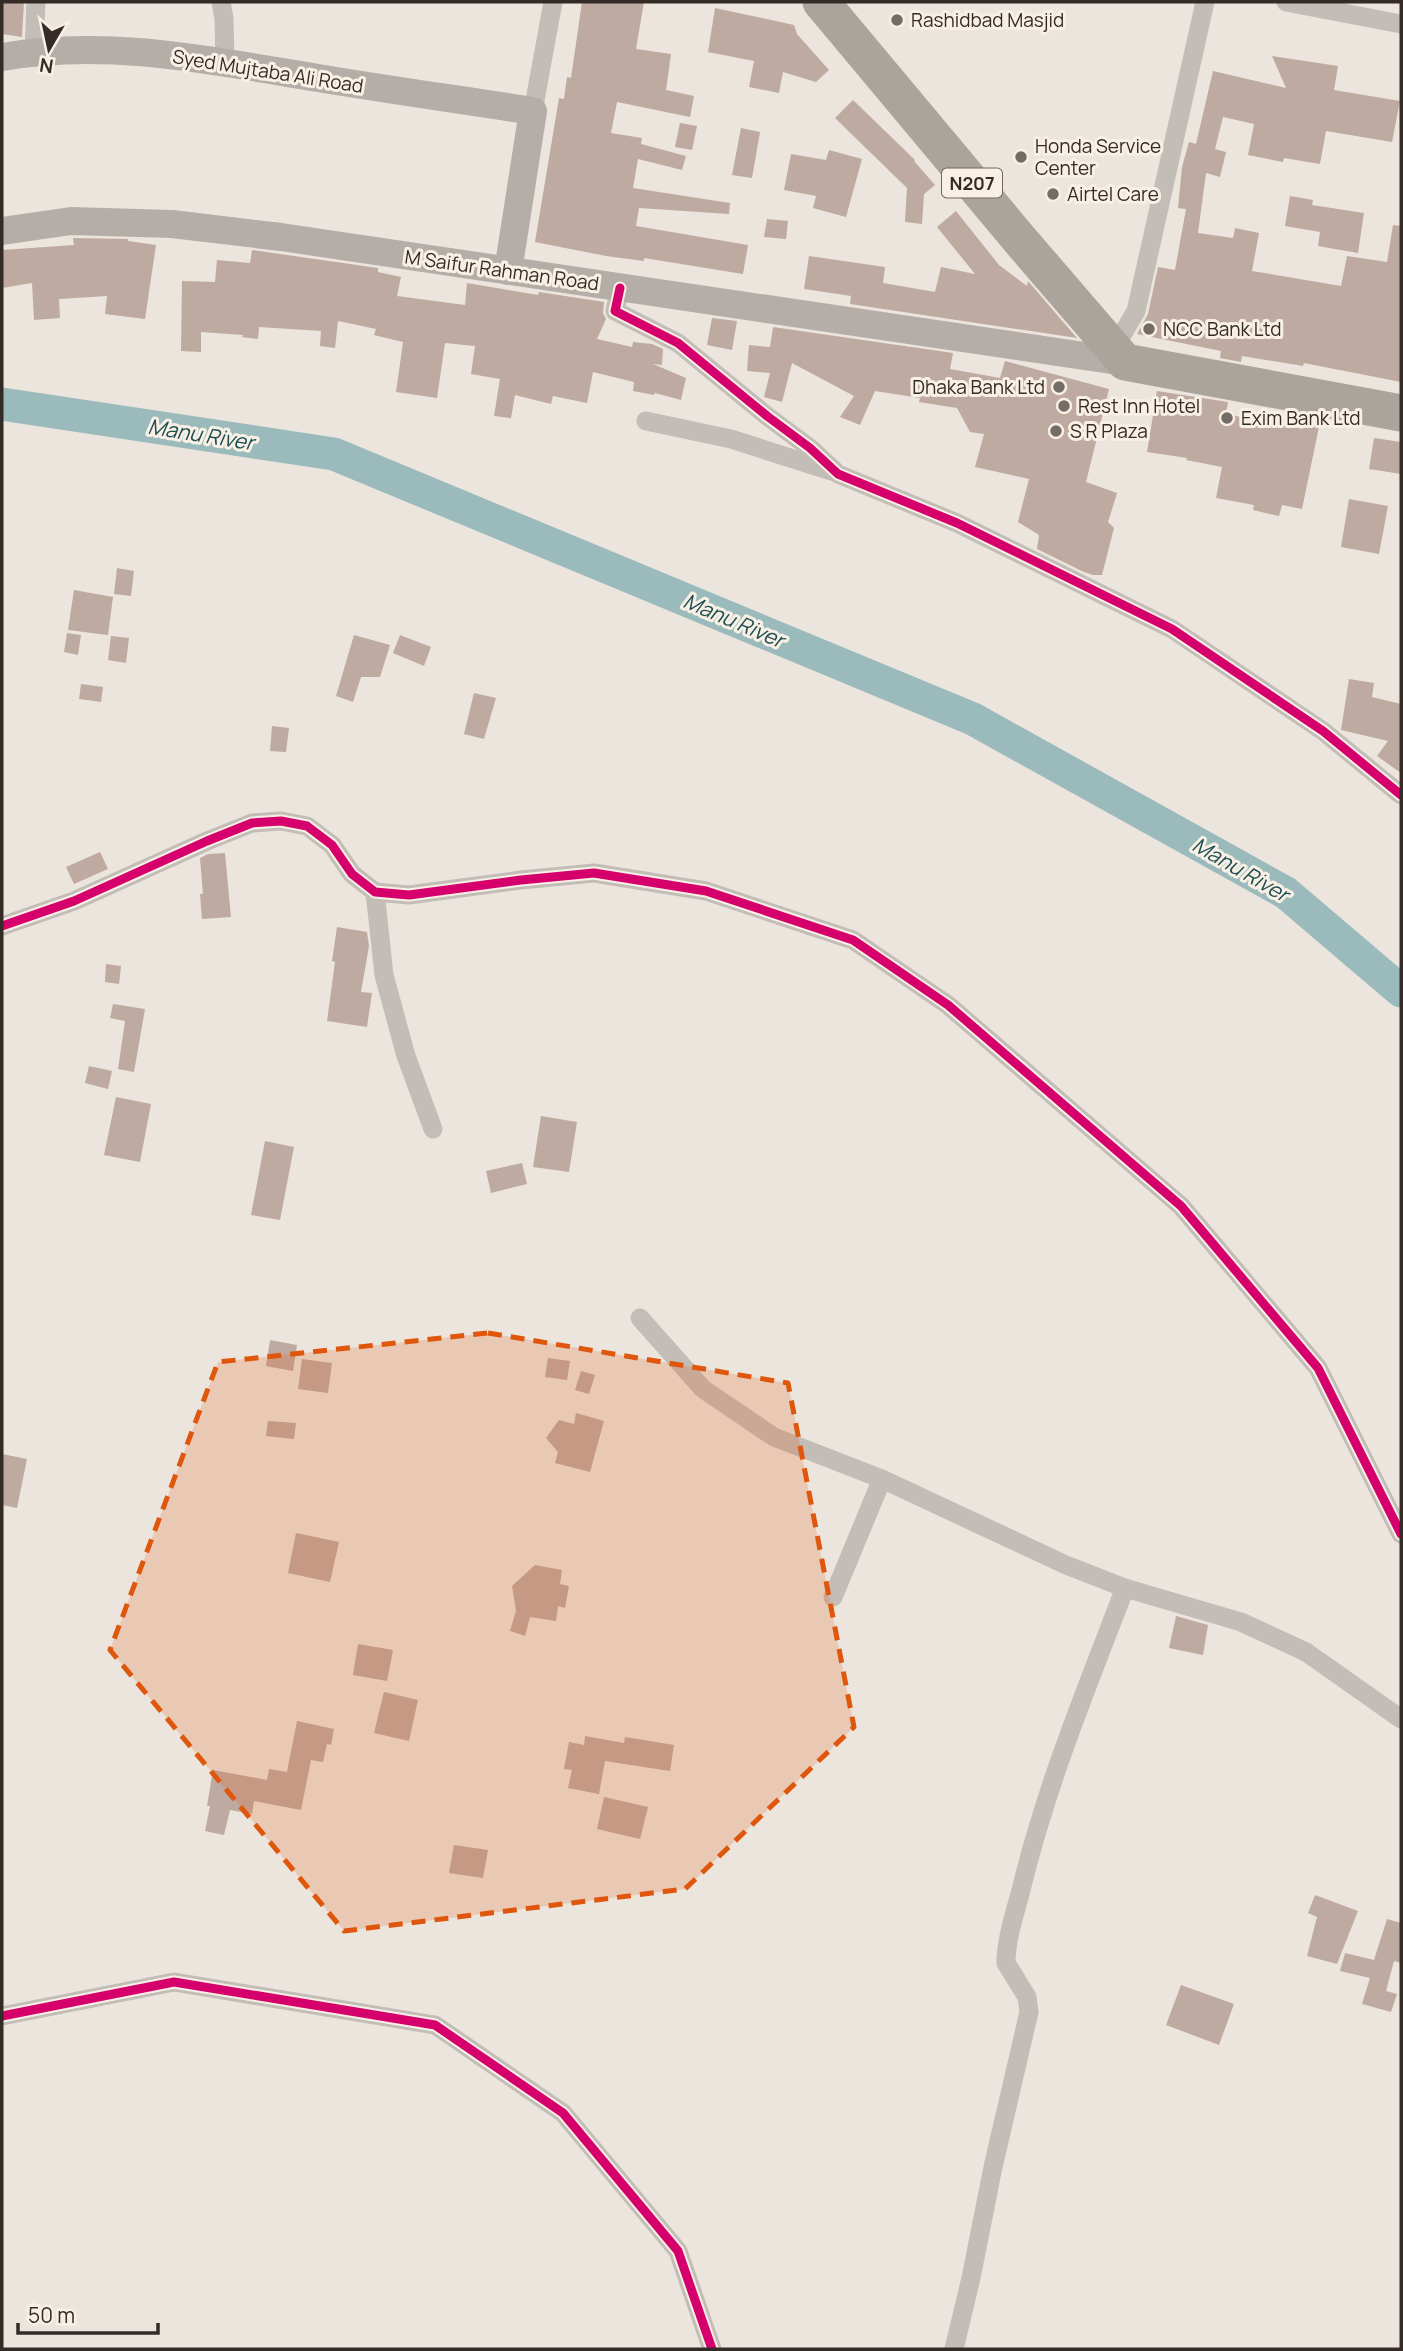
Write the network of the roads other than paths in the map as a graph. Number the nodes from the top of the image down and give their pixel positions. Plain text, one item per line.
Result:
1 (36, 2) edge
2 (221, 2) edge
3 (553, 2) edge
4 (821, 2) edge
5 (1205, 2) edge
6 (1286, 2) edge
7 (1401, 24) edge
8 (34, 51) junction
9 (2, 57) edge
10 (225, 62) junction
11 (533, 111) junction
12 (2, 231) edge
13 (508, 271) junction
14 (620, 288) junction
15 (1120, 354) junction
16 (1401, 413) edge
17 (646, 421) dead end
18 (838, 474) junction
19 (1401, 795) edge
20 (375, 892) junction
21 (2, 926) edge
22 (433, 1129) dead end
23 (640, 1318) dead end
24 (882, 1479) junction
25 (1401, 1534) edge
26 (1125, 1588) junction
27 (833, 1597) dead end
28 (1401, 1719) edge
29 (2, 2017) edge
30 (712, 2349) edge
31 (954, 2349) edge

1 - 8 street
2 - 10 street
3 - 11 street
4 - 15 highway, N207
5 - 15 street
6 - 7 street
8 - 9 main road, Syed Mujtaba Ali Road
8 - 10 main road, Syed Mujtaba Ali Road
10 - 11 main road, Syed Mujtaba Ali Road
11 - 13 main road
12 - 13 main road, M Saifur Rahman Road
13 - 14 main road, M Saifur Rahman Road
14 - 15 main road, M Saifur Rahman Road
14 - 18 street
15 - 16 highway
17 - 18 street
18 - 19 street
20 - 21 street
20 - 22 street
20 - 25 street
23 - 24 street
24 - 26 street
24 - 27 street
26 - 28 street
26 - 31 street
29 - 30 street

